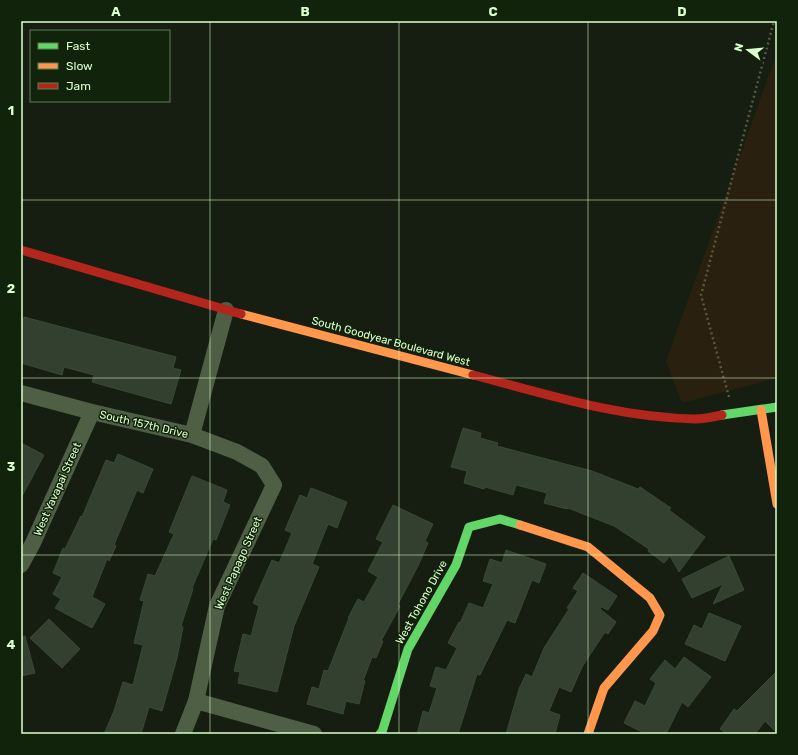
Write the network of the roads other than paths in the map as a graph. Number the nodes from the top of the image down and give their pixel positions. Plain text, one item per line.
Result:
1 (21, 250) edge
2 (226, 310) junction
3 (21, 393) edge
4 (777, 407) edge
5 (761, 410) junction
6 (92, 412) junction
7 (192, 435) junction
8 (262, 466) joint
9 (777, 504) edge
10 (21, 565) edge
11 (196, 701) junction
12 (184, 734) edge
13 (314, 734) edge
14 (380, 734) edge
15 (588, 734) edge

1 - 2 street, South Goodyear Boulevard West
2 - 5 street, South Goodyear Boulevard West
2 - 7 street
3 - 6 street, South 157th Drive
4 - 5 street, South Goodyear Boulevard West
5 - 9 street
6 - 7 street, South 157th Drive
6 - 10 street, West Yavapai Street
7 - 8 street, South 157th Drive
8 - 11 street, West Papago Street
11 - 12 street, West Papago Street
11 - 13 street
14 - 15 street, West Tohono Drive

